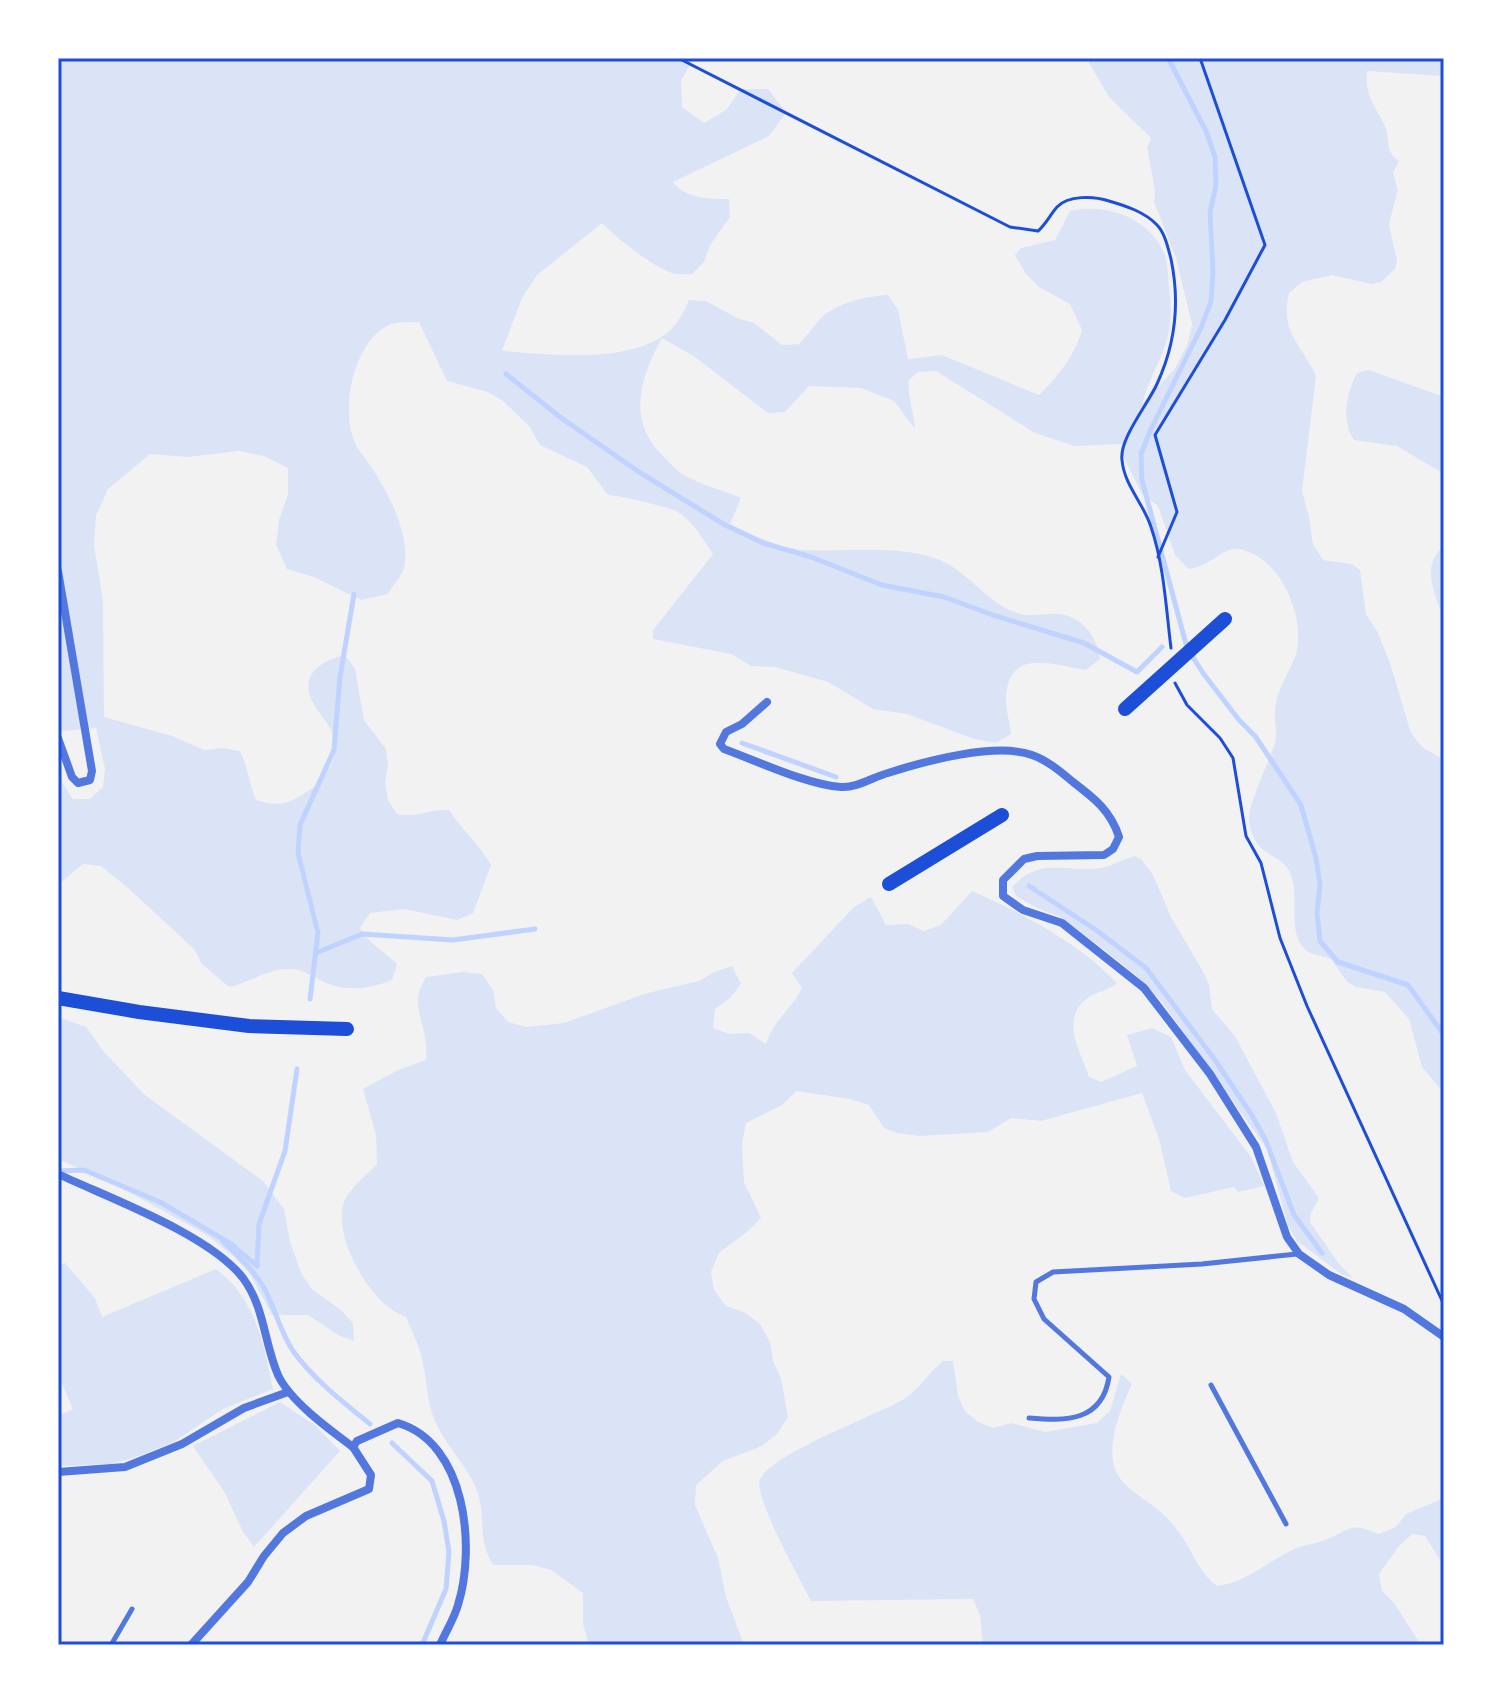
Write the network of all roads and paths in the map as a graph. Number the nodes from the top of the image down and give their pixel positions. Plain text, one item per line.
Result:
1 (678, 58) edge
2 (1200, 58) edge
3 (1158, 557) junction
4 (58, 571) edge
5 (1225, 619) dead end
6 (1171, 652) dead end
7 (1175, 683) dead end
8 (767, 702) dead end
9 (1125, 709) dead end
10 (58, 738) edge
11 (1002, 815) dead end
12 (889, 884) dead end
13 (58, 998) edge
14 (347, 1029) dead end
15 (58, 1174) edge
16 (1299, 1254) junction
17 (1444, 1305) edge
18 (1444, 1337) edge
19 (1211, 1385) dead end
20 (288, 1392) junction
21 (1029, 1418) dead end
22 (355, 1444) junction
23 (58, 1472) edge
24 (1286, 1524) dead end
25 (132, 1609) dead end
26 (111, 1645) edge
27 (191, 1645) edge
28 (440, 1645) edge

1 - 3 path
2 - 3 path
3 - 6 path
4 - 10 street
5 - 9 main road
7 - 17 path
8 - 16 street
11 - 12 main road
13 - 14 main road
15 - 20 street
16 - 18 street
16 - 21 lane
19 - 24 lane
20 - 22 street
20 - 23 street
22 - 27 street
22 - 28 street
25 - 26 lane

